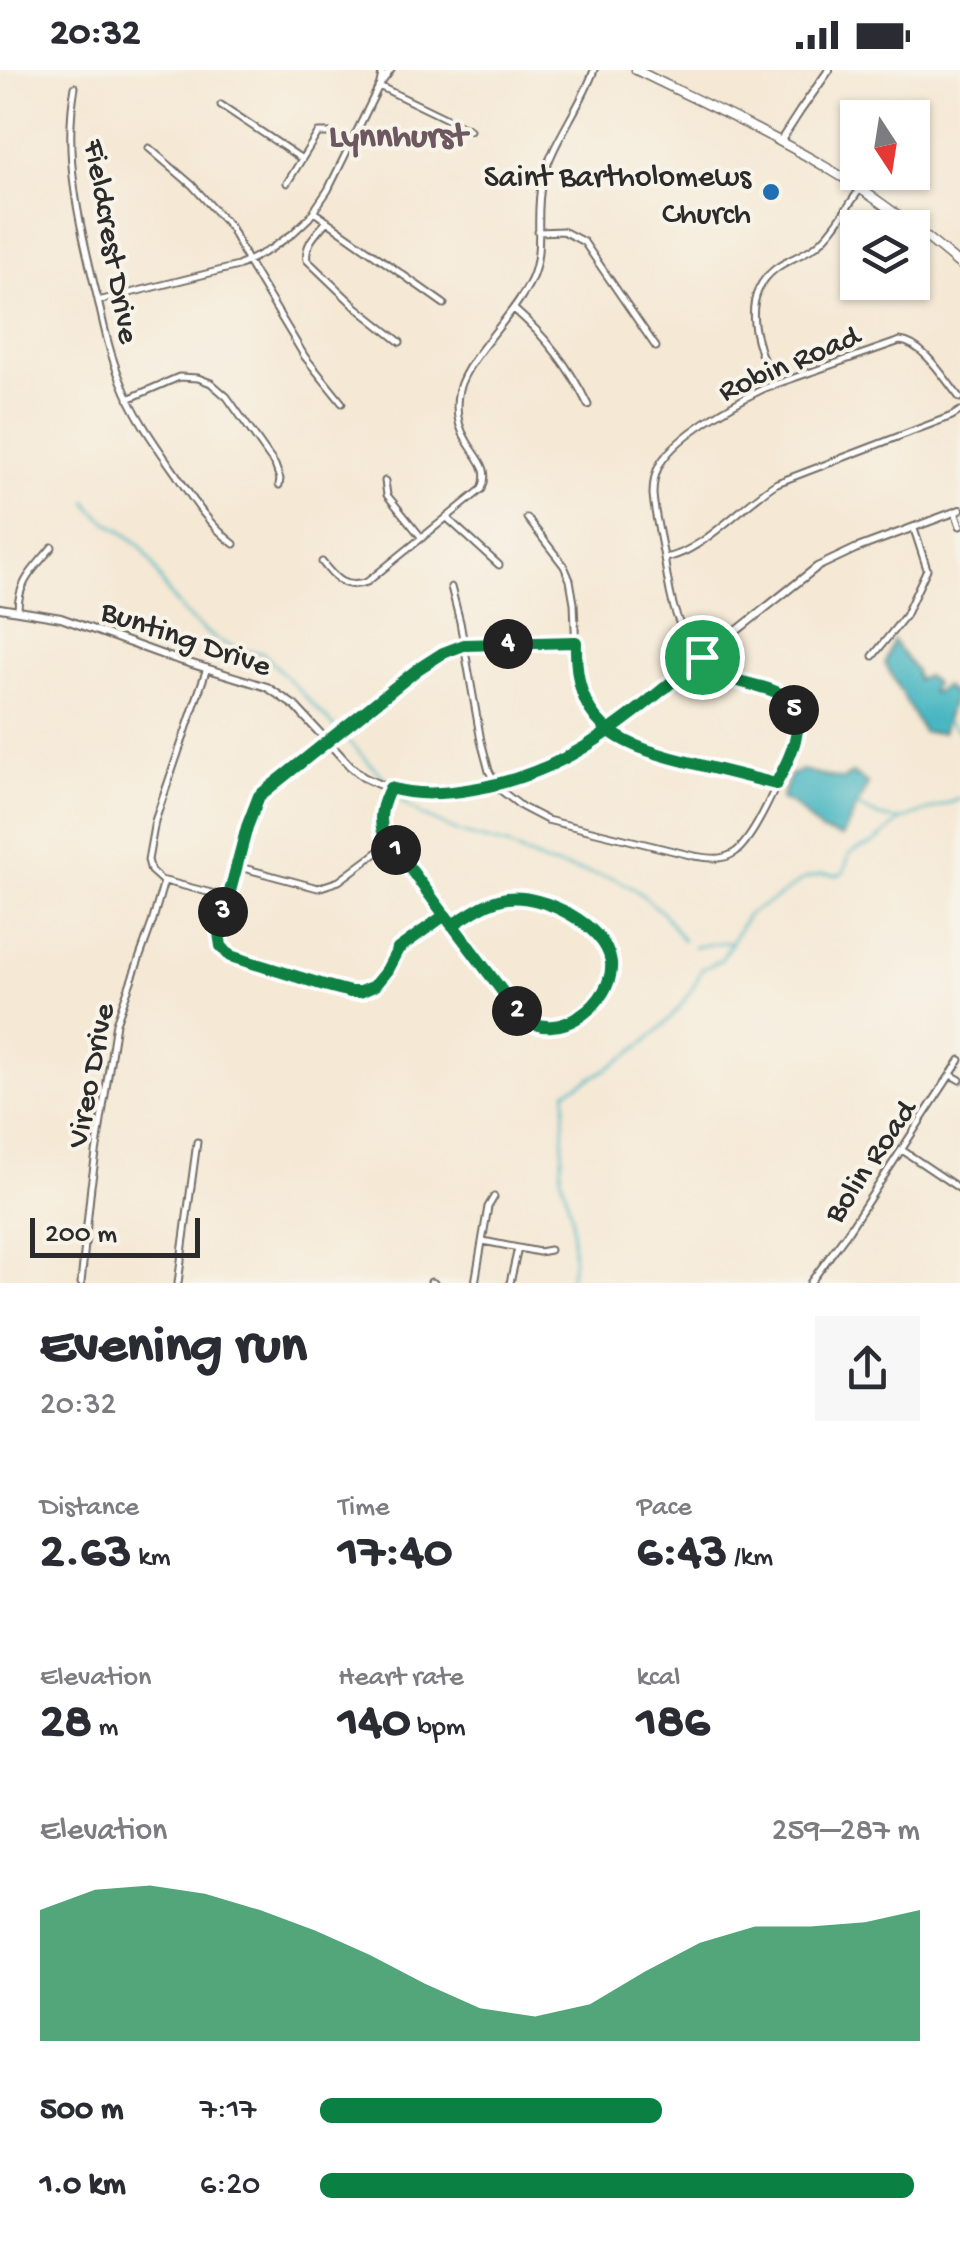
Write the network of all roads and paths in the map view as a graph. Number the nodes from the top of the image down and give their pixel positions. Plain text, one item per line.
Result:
1 (387, 70) edge
2 (594, 70) edge
3 (636, 70) edge
4 (829, 70) edge
5 (380, 86) junction
6 (75, 88) dead end
7 (220, 105) dead end
8 (470, 130) dead end
9 (352, 142) junction
10 (780, 142) junction
11 (150, 148) dead end
12 (302, 159) junction
13 (840, 177) edge
14 (287, 183) dead end
15 (859, 190) edge
16 (861, 190) edge
17 (314, 212) junction
18 (327, 220) junction
19 (538, 232) junction
20 (248, 262) junction
21 (960, 265) edge
22 (98, 301) junction
23 (444, 304) dead end
24 (514, 309) junction
25 (400, 342) dead end
26 (656, 348) dead end
27 (773, 386) junction
28 (960, 398) edge
29 (128, 399) junction
30 (342, 403) dead end
31 (588, 405) dead end
32 (960, 410) edge
33 (385, 481) dead end
34 (279, 485) dead end
35 (958, 511) edge
36 (447, 518) junction
37 (527, 518) dead end
38 (960, 526) edge
39 (914, 529) junction
40 (422, 538) junction
41 (234, 544) dead end
42 (52, 547) dead end
43 (664, 558) junction
44 (322, 562) dead end
45 (499, 565) dead end
46 (451, 586) dead end
47 (0, 608) edge
48 (18, 610) junction
49 (576, 642) junction
50 (464, 645) junction
51 (873, 656) dead end
52 (702, 657) junction
53 (208, 668) junction
54 (610, 730) junction
55 (328, 741) junction
56 (776, 784) junction
57 (496, 785) junction
58 (390, 788) junction
59 (390, 843) junction
60 (236, 866) junction
61 (164, 881) junction
62 (227, 897) junction
63 (445, 915) junction
64 (452, 925) junction
65 (960, 1060) edge
66 (952, 1075) junction
67 (960, 1080) edge
68 (196, 1142) dead end
69 (902, 1150) junction
70 (960, 1189) edge
71 (494, 1197) dead end
72 (483, 1241) junction
73 (518, 1248) junction
74 (550, 1250) dead end
75 (82, 1283) edge
76 (178, 1283) edge
77 (474, 1283) edge
78 (510, 1283) edge
79 (810, 1283) edge

1 - 5 street
2 - 19 street
3 - 10 main road
4 - 10 street
5 - 8 street
5 - 9 street
6 - 22 street, Fieldcrest Drive
7 - 12 street
9 - 12 street
9 - 17 street
10 - 13 main road
11 - 20 street
12 - 14 street
15 - 27 street
16 - 21 main road
17 - 18 street
17 - 20 street
18 - 23 street
18 - 25 street
19 - 24 street
19 - 26 street
20 - 22 street
20 - 30 street
22 - 29 street, Fieldcrest Drive
24 - 31 street
24 - 36 street
27 - 28 street, Robin Road
27 - 43 street, Robin Road
29 - 34 street
29 - 41 street, Fieldcrest Drive
32 - 43 street
33 - 40 street
35 - 38 street
35 - 39 street, Bunting Drive
36 - 40 street
36 - 45 street
37 - 49 street
39 - 51 street
39 - 52 street, Bunting Drive
40 - 44 street
42 - 48 street
43 - 52 street, Robin Road
46 - 50 street
47 - 48 street, Bunting Drive
48 - 53 street, Bunting Drive
49 - 50 street
49 - 54 street
50 - 55 street
50 - 57 street
52 - 54 street, Bunting Drive
52 - 56 street, Robin Road
53 - 55 street, Bunting Drive
53 - 61 street
54 - 56 street
54 - 57 street, Bunting Drive
55 - 58 street, Bunting Drive
55 - 60 street
56 - 57 street, Robin Road
57 - 58 street, Bunting Drive
58 - 59 street
59 - 60 street
59 - 63 street
60 - 62 street
61 - 62 street
61 - 75 street, Vireo Drive
62 - 63 street
63 - 64 street
64 - 64 street
65 - 66 street, Bolin Road
66 - 67 street
66 - 69 street, Bolin Road
68 - 76 street
69 - 70 street
69 - 79 street, Bolin Road
71 - 72 street
72 - 73 street
72 - 77 street
73 - 74 street
73 - 78 street

